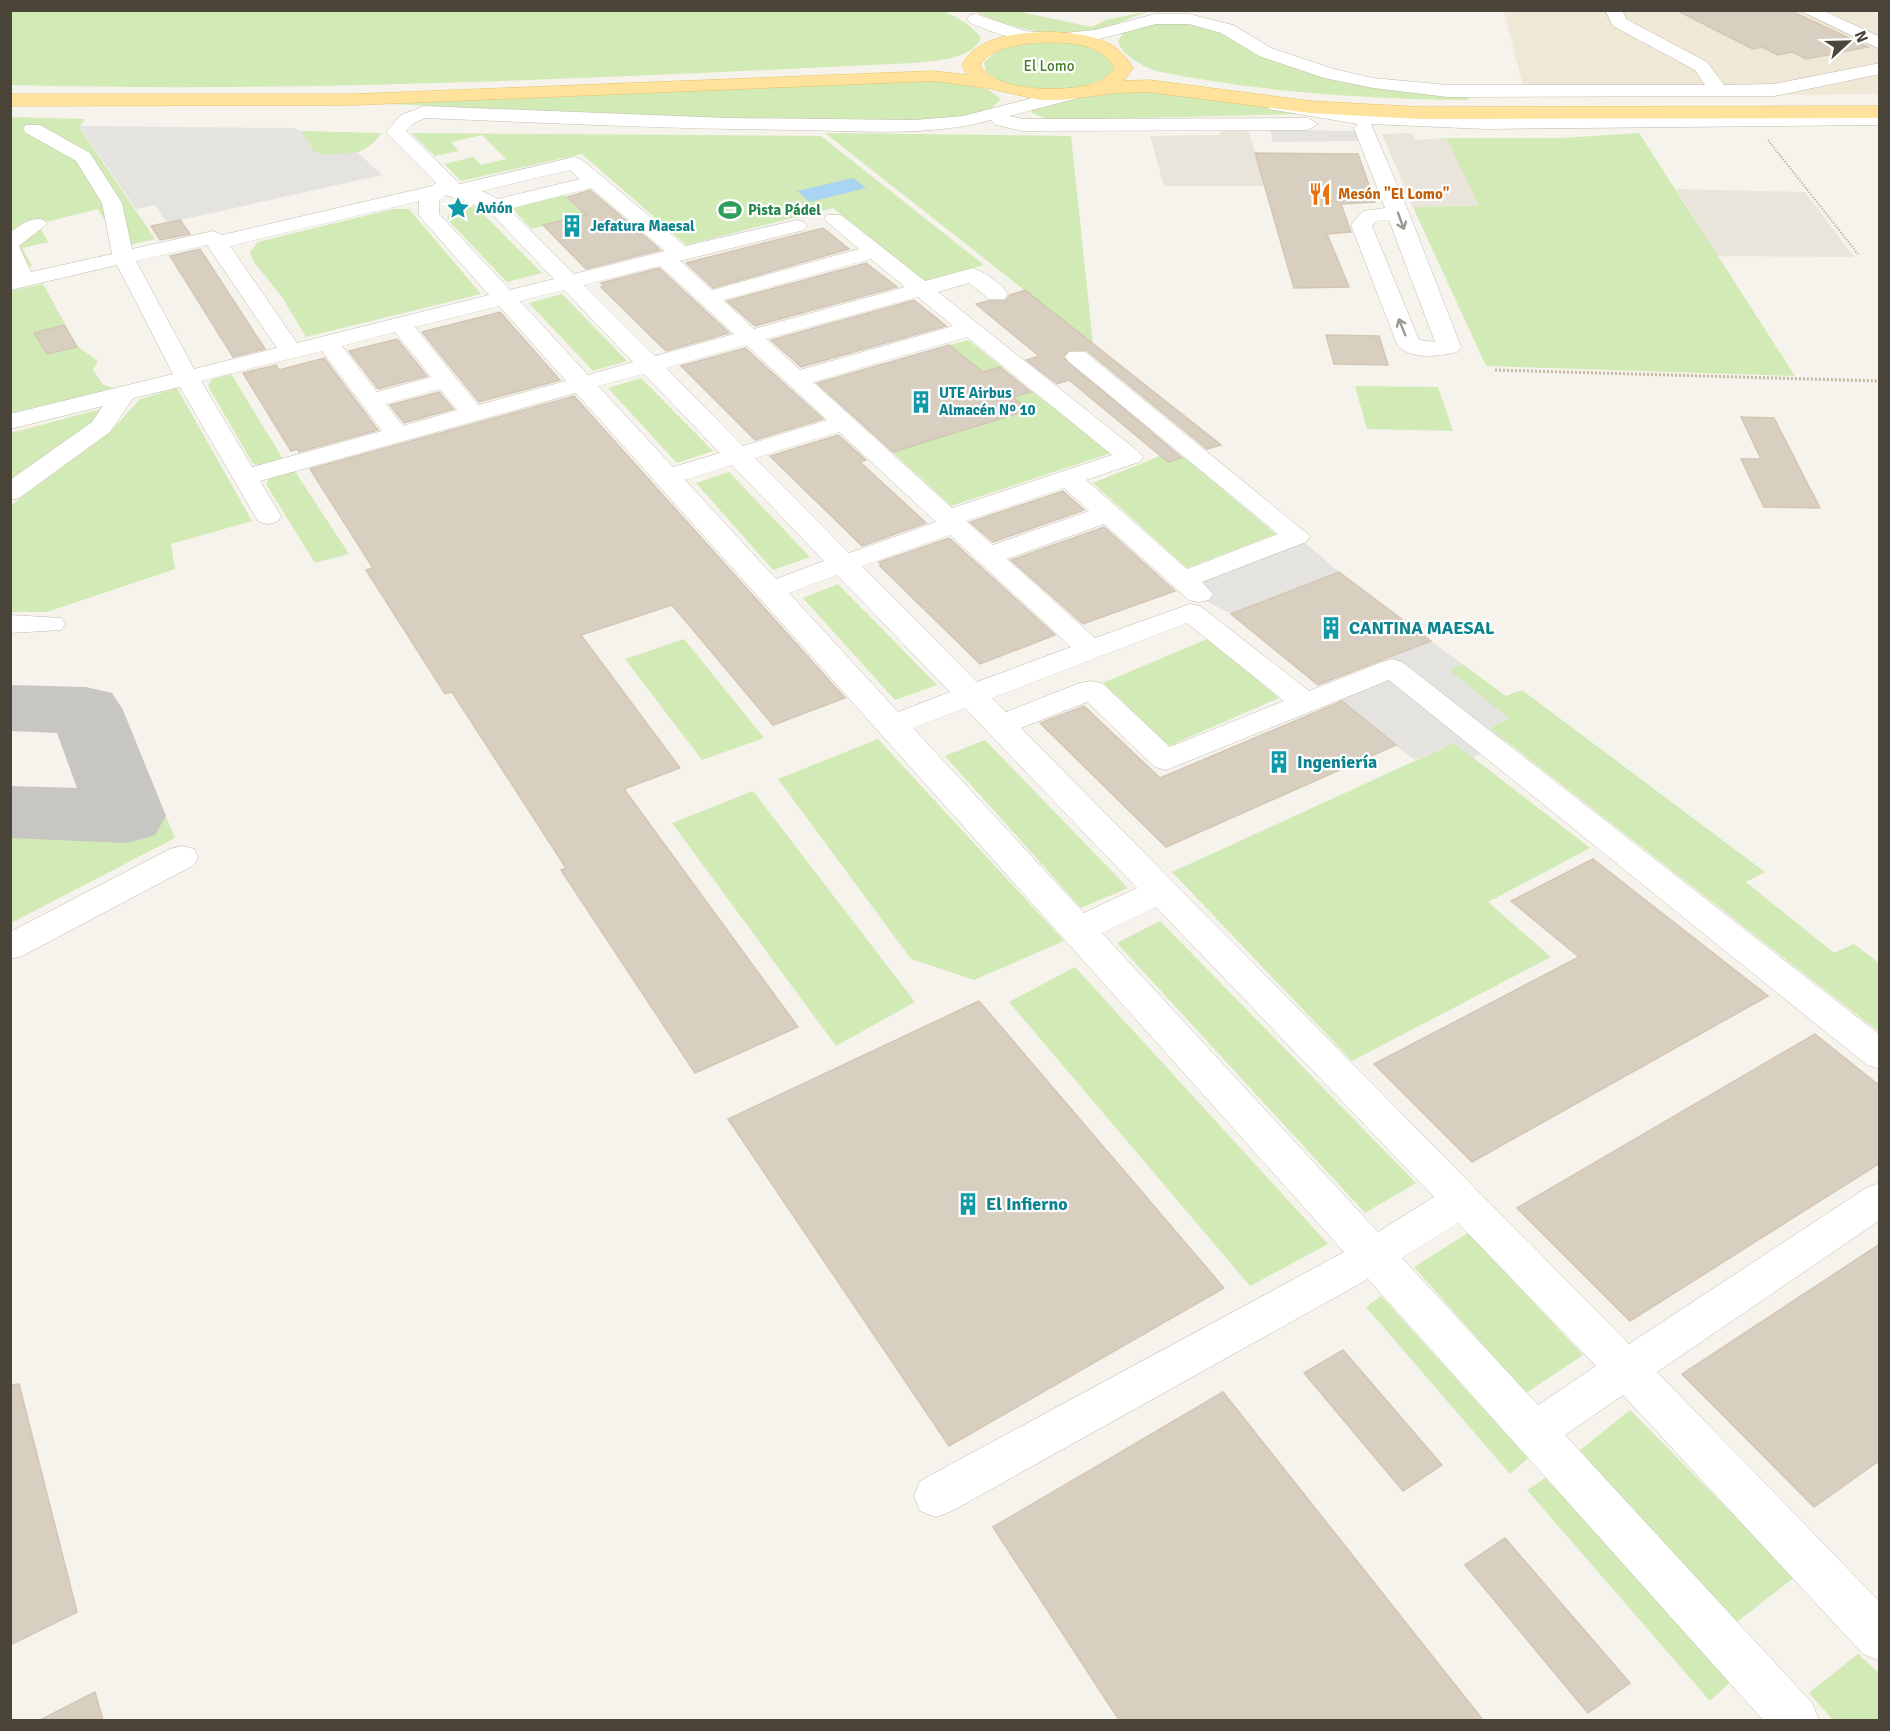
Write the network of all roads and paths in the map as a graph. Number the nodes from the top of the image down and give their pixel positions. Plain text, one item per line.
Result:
1 (1612, 10) edge
2 (1807, 10) edge
3 (960, 11) edge
4 (976, 19) junction
5 (1123, 27) junction
6 (1044, 37) junction
7 (1064, 38) junction
8 (1880, 44) edge
9 (981, 52) junction
10 (1115, 54) junction
11 (1880, 68) edge
12 (994, 85) junction
13 (10, 90) edge
14 (1079, 92) junction
15 (1720, 92) junction
16 (10, 100) edge
17 (1256, 100) junction
18 (1880, 102) edge
19 (1024, 104) junction
20 (1880, 112) edge
21 (995, 114) junction
22 (1880, 119) edge
23 (1753, 121) junction
24 (1598, 124) junction
25 (1045, 125) junction
26 (1364, 128) junction
27 (33, 129) dead end
28 (595, 181) junction
29 (441, 189) junction
30 (495, 206) junction
31 (1399, 213) junction
32 (834, 219) dead end
33 (37, 224) dead end
34 (797, 226) dead end
35 (10, 242) edge
36 (217, 243) junction
37 (10, 248) edge
38 (873, 252) junction
39 (1858, 254) dead end
40 (672, 256) junction
41 (123, 257) junction
42 (15, 282) edge
43 (568, 282) junction
44 (920, 290) junction
45 (997, 294) dead end
46 (707, 298) junction
47 (504, 299) junction
48 (400, 325) junction
49 (969, 329) junction
50 (748, 336) junction
51 (328, 343) junction
52 (291, 352) junction
53 (1077, 357) dead end
54 (649, 365) junction
55 (1495, 370) dead end
56 (187, 378) junction
57 (797, 379) junction
58 (446, 380) junction
59 (1880, 381) edge
60 (583, 384) junction
61 (124, 394) junction
62 (371, 401) junction
63 (1140, 409) junction
64 (473, 414) junction
65 (10, 422) edge
66 (844, 423) junction
67 (1090, 426) junction
68 (397, 435) junction
69 (737, 456) junction
70 (245, 477) junction
71 (667, 477) junction
72 (1068, 478) junction
73 (10, 492) edge
74 (1108, 513) junction
75 (268, 516) dead end
76 (951, 521) junction
77 (989, 556) junction
78 (843, 564) junction
79 (1182, 580) junction
80 (770, 590) junction
81 (1190, 612) junction
82 (10, 624) edge
83 (51, 624) dead end
84 (1091, 650) junction
85 (1059, 662) junction
86 (1091, 690) junction
87 (971, 696) junction
88 (1306, 703) junction
89 (892, 725) junction
90 (1000, 725) junction
91 (182, 857) dead end
92 (1161, 891) junction
93 (1078, 930) junction
94 (10, 947) edge
95 (1880, 1055) edge
96 (1880, 1199) edge
97 (1462, 1200) junction
98 (1374, 1255) junction
99 (1625, 1368) junction
100 (1533, 1432) junction
101 (936, 1496) dead end
102 (1880, 1636) edge
103 (1796, 1720) edge

1 - 15 street
2 - 8 street
3 - 4 street
4 - 6 street
4 - 9 street
5 - 7 street
5 - 10 street
5 - 15 street
6 - 7 main road
6 - 9 main road
7 - 10 main road
9 - 12 main road
9 - 13 main road
10 - 14 main road
10 - 18 main road
11 - 15 street
12 - 14 main road
12 - 16 main road
12 - 21 street
14 - 17 main road
14 - 19 street
17 - 20 main road
17 - 24 street
19 - 21 street
19 - 25 street
21 - 25 street
21 - 29 street
22 - 23 street
23 - 24 street
23 - 39 path
24 - 26 street
25 - 26 street
26 - 31 street
27 - 41 street
28 - 29 street
28 - 30 street
28 - 40 street
29 - 30 street
29 - 36 street
29 - 47 street
30 - 43 street
31 -> 31 street
32 - 38 street
33 - 35 street
34 - 40 street
36 - 41 street
36 - 52 street
37 - 42 street
38 - 44 street
38 - 46 street
40 - 43 street
40 - 46 street
41 - 42 street
41 - 56 street
43 - 47 street
43 - 54 street
44 - 45 street
44 - 49 street
44 - 50 street
46 - 50 street
47 - 48 street
47 - 60 street
48 - 51 street
48 - 58 street
49 - 57 street
49 - 67 street
50 - 54 street
50 - 57 street
51 - 52 street
51 - 62 street
52 - 56 street
53 - 63 street
54 - 60 street
54 - 69 street
55 - 59 path
56 - 61 street
56 - 70 street
57 - 66 street
58 - 62 street
58 - 64 street
60 - 64 street
60 - 71 street
61 - 65 street
61 - 73 street
62 - 68 street
63 - 67 street
63 - 79 street
64 - 68 street
66 - 69 street
66 - 76 street
67 - 72 street
68 - 70 street
69 - 71 street
69 - 78 street
70 - 75 street
71 - 80 street
72 - 74 street
72 - 76 street
74 - 77 street
74 - 79 street
76 - 77 street
76 - 78 street
77 - 84 street
78 - 80 street
78 - 87 street
79 - 81 street
80 - 89 street
81 - 84 street
81 - 88 street
82 - 83 street
84 - 85 street
85 - 86 street
85 - 87 street
86 - 88 street
86 - 90 street
87 - 89 street
87 - 90 street
88 - 95 street
89 - 93 street
90 - 92 street
91 - 94 street
92 - 93 street
92 - 97 street
93 - 98 street
96 - 99 street
97 - 98 street
97 - 99 street
98 - 100 street
98 - 101 street
99 - 100 street
99 - 102 street
100 - 103 street

